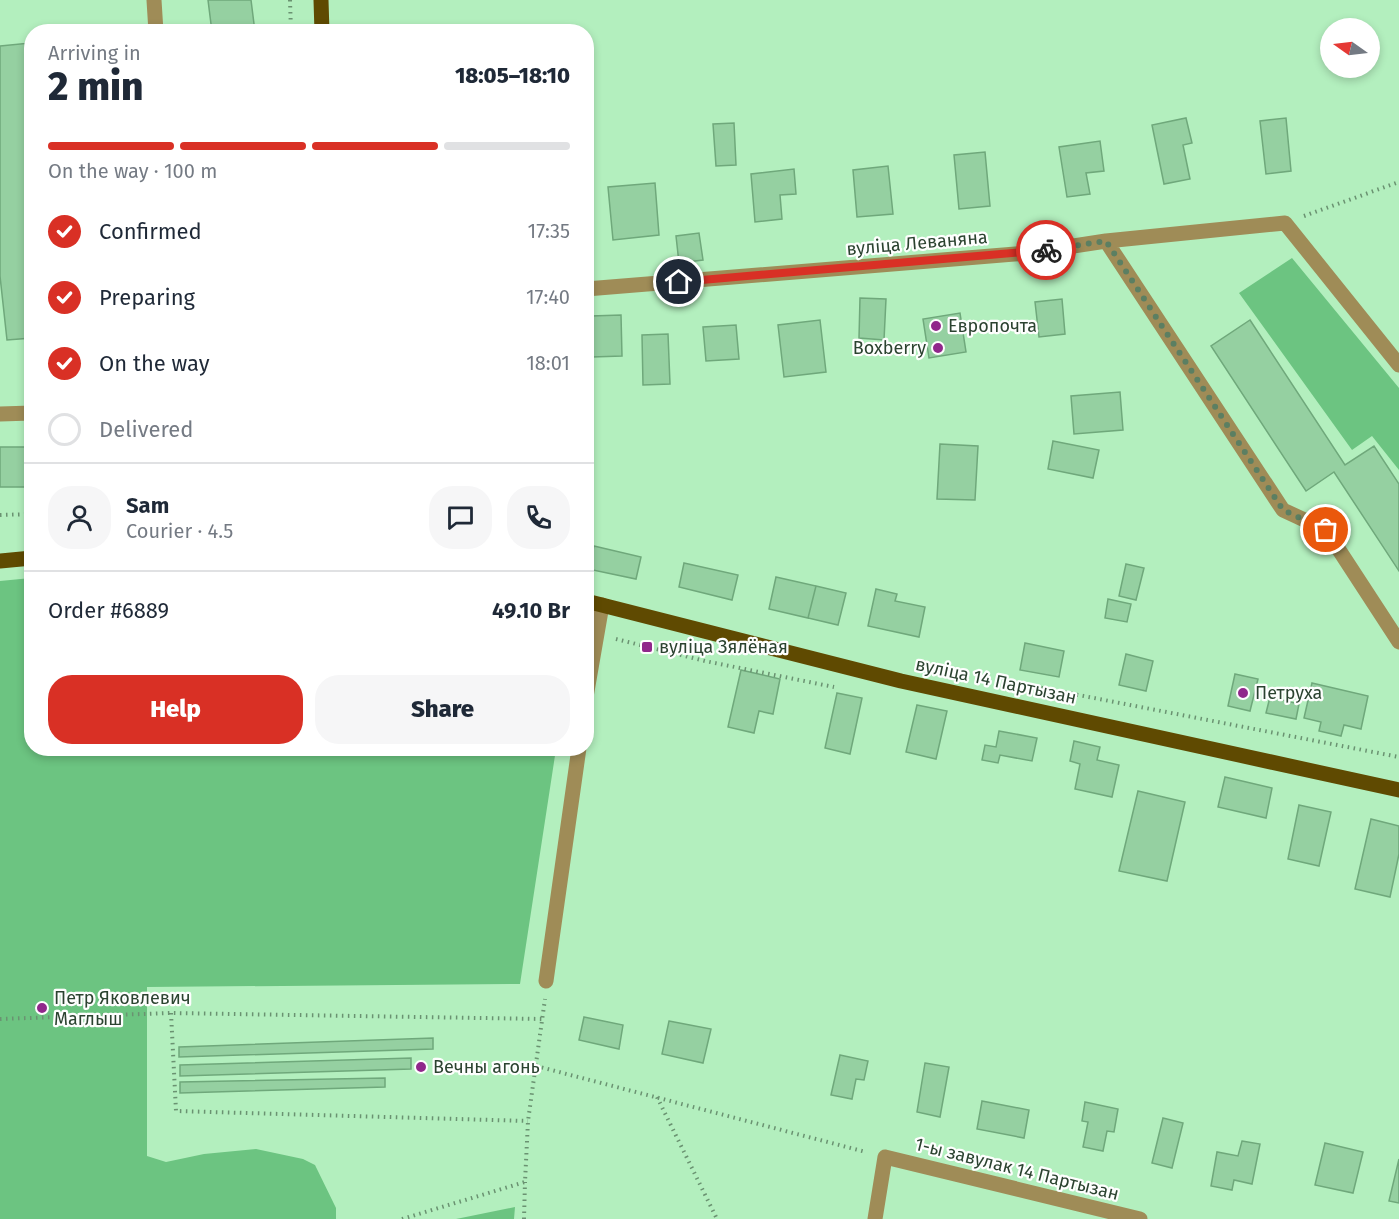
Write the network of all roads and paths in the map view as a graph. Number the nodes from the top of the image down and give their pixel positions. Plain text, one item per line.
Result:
1 (154, 0) edge
2 (290, 0) edge
3 (321, 0) edge
4 (156, 24) edge
5 (291, 24) edge
6 (322, 24) edge
7 (1399, 182) edge
8 (1285, 223) junction
9 (1106, 241) junction
10 (594, 289) edge
11 (1399, 365) edge
12 (24, 413) edge
13 (0, 414) edge
14 (24, 514) edge
15 (0, 515) edge
16 (24, 559) edge
17 (0, 561) edge
18 (594, 603) edge
19 (602, 605) junction
20 (1399, 642) edge
21 (594, 651) edge
22 (998, 679) dead end
23 (578, 756) edge
24 (1399, 757) edge
25 (1399, 790) edge
26 (546, 981) joint
27 (171, 1013) junction
28 (0, 1019) edge
29 (543, 1019) junction
30 (536, 1066) junction
31 (657, 1097) junction
32 (528, 1121) junction
33 (885, 1157) junction
34 (525, 1182) junction
35 (402, 1219) edge
36 (524, 1219) edge
37 (717, 1219) edge
38 (875, 1219) edge
39 (1140, 1219) edge

1 - 4 street
2 - 5 path
3 - 6 main road
7 - 8 path
8 - 9 street, вуліца Леваняна
8 - 11 street
9 - 10 street, вуліца Леваняна
9 - 20 street
12 - 13 street
14 - 15 path
16 - 17 main road
18 - 19 main road, вуліца 14 Партызан
19 - 21 street
19 - 25 main road, вуліца 14 Партызан
22 - 24 path
23 - 26 street
26 - 29 path
27 - 28 path
27 - 29 path
27 - 32 path
29 - 30 path
30 - 31 path
30 - 32 path
31 - 33 path
31 - 37 path
32 - 34 path
33 - 38 street
33 - 39 street, 1-ы завулак 14 Партызан
34 - 35 path
34 - 36 path

